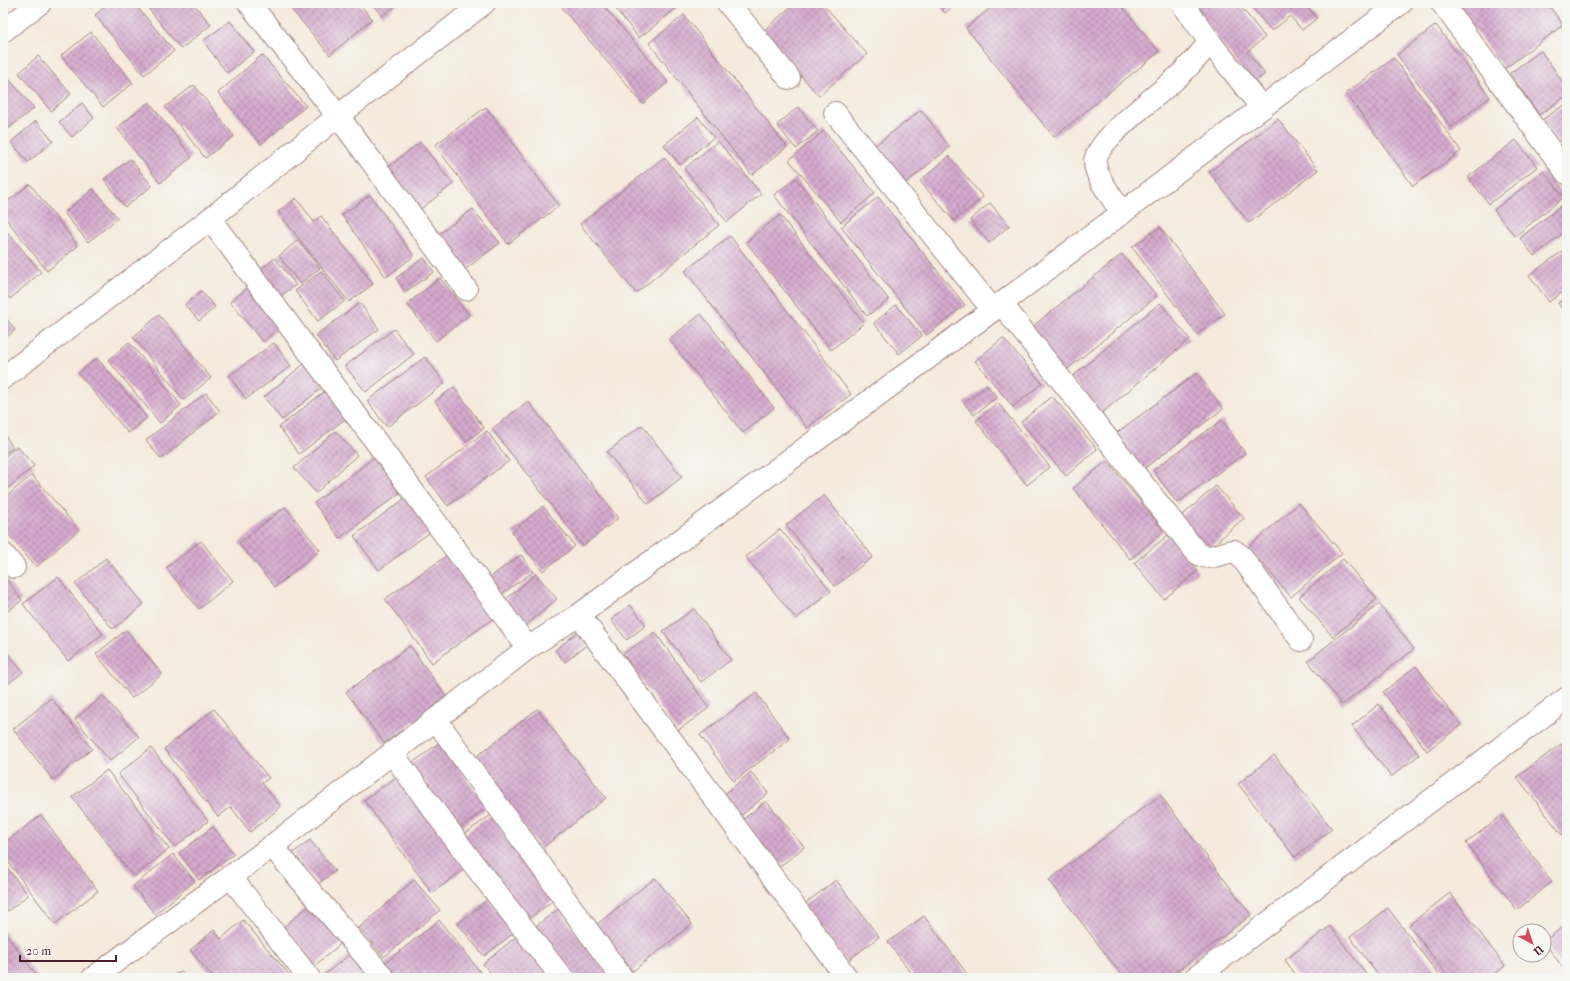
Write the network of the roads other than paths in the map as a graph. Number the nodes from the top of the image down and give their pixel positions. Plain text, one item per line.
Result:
1 (40, 3) edge
2 (249, 3) edge
3 (484, 3) edge
4 (728, 3) edge
5 (1182, 3) edge
6 (1401, 3) edge
7 (1442, 3) edge
8 (3, 31) edge
9 (1210, 42) junction
10 (789, 78) dead end
11 (1262, 108) junction
12 (835, 113) dead end
13 (338, 116) junction
14 (1567, 173) edge
15 (1122, 213) junction
16 (210, 220) junction
17 (466, 289) dead end
18 (997, 306) junction
19 (3, 378) edge
20 (579, 615) junction
21 (1301, 640) dead end
22 (528, 648) junction
23 (1567, 698) edge
24 (436, 720) junction
25 (392, 753) junction
26 (272, 846) junction
27 (230, 876) junction
28 (93, 978) edge
29 (309, 978) edge
30 (384, 978) edge
31 (562, 978) edge
32 (622, 978) edge
33 (847, 978) edge
34 (1195, 978) edge

1 - 8 street
2 - 13 street
3 - 13 street
4 - 10 street
5 - 9 street
6 - 11 street
7 - 14 street
9 - 11 street
9 - 15 street
11 - 15 street
12 - 18 street
13 - 16 street
13 - 17 street
15 - 18 street
16 - 19 street
16 - 22 street
18 - 20 street
18 - 21 street
20 - 22 street
20 - 33 street
22 - 24 street
23 - 34 street
24 - 25 street
24 - 32 street
25 - 26 street
25 - 31 street
26 - 27 street
26 - 30 street
27 - 28 street
27 - 29 street

